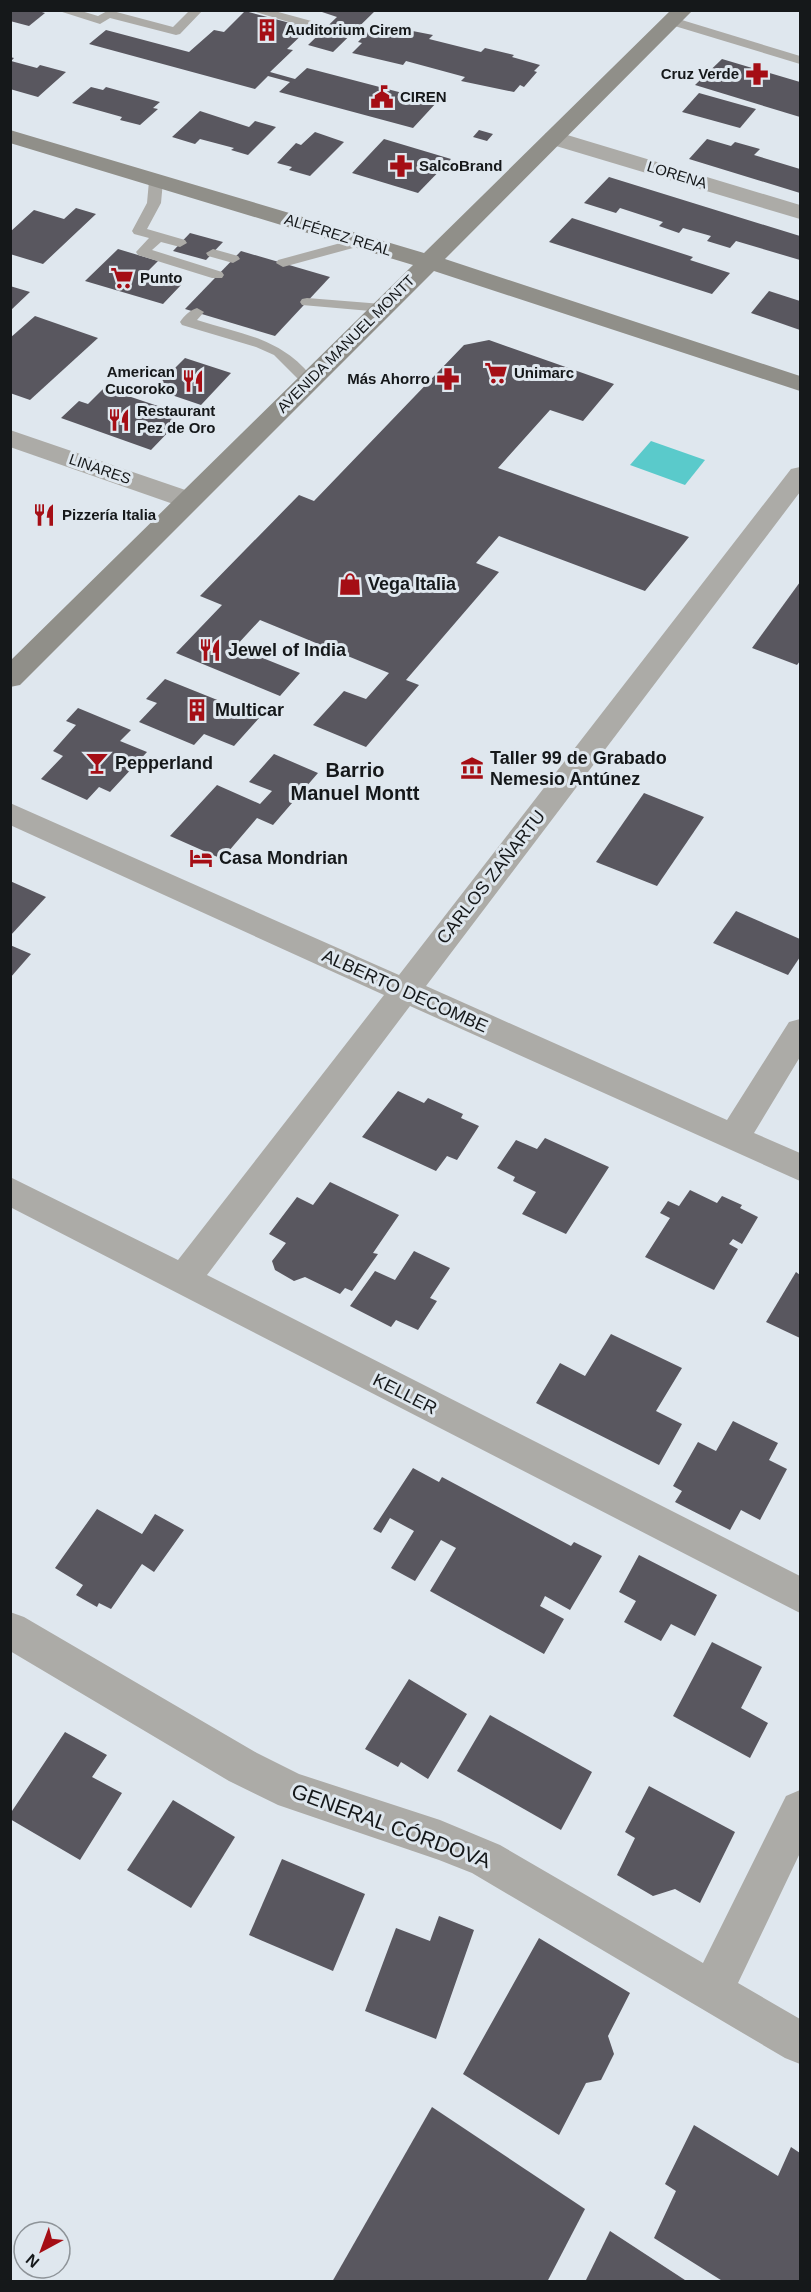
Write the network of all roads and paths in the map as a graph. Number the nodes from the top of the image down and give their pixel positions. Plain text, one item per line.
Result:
1 (62, 10) edge
2 (197, 10) edge
3 (255, 10) edge
4 (678, 16) edge
5 (322, 28) dead end
6 (801, 60) edge
7 (10, 136) edge
8 (554, 138) junction
9 (156, 181) junction
10 (801, 212) edge
11 (158, 237) junction
12 (359, 242) junction
13 (180, 243) dead end
14 (213, 253) dead end
15 (233, 259) dead end
16 (429, 262) junction
17 (283, 263) dead end
18 (217, 275) dead end
19 (307, 302) dead end
20 (382, 308) junction
21 (197, 312) dead end
22 (308, 381) junction
23 (801, 384) edge
24 (10, 438) edge
25 (801, 475) edge
26 (188, 500) junction
27 (10, 678) edge
28 (10, 813) edge
29 (405, 990) junction
30 (801, 1031) edge
31 (733, 1138) junction
32 (801, 1168) edge
33 (10, 1191) edge
34 (183, 1280) junction
35 (801, 1595) edge
36 (10, 1630) edge
37 (801, 1810) edge
38 (712, 1990) junction
39 (801, 2043) edge

1 - 2 lane
3 - 5 lane
4 - 6 lane
4 - 8 main road, AVENIDA MANUEL MONTT
7 - 9 main road, ALFÉREZ REAL
8 - 10 street, LORENA
8 - 16 main road, AVENIDA MANUEL MONTT
9 - 11 lane
9 - 12 main road, ALFÉREZ REAL
11 - 13 lane
11 - 18 lane
12 - 16 main road, ALFÉREZ REAL
12 - 17 lane
14 - 15 lane
16 - 20 main road, AVENIDA MANUEL MONTT
16 - 23 main road, ALFÉREZ REAL
19 - 20 lane
20 - 22 main road, AVENIDA MANUEL MONTT
21 - 22 lane
22 - 26 main road, AVENIDA MANUEL MONTT
24 - 26 street, LINARES
25 - 29 street, CARLOS ZAÑARTU
26 - 27 main road, AVENIDA MANUEL MONTT
28 - 29 street, ALBERTO DECOMBE
29 - 31 street, ALBERTO DECOMBE
29 - 34 street, CARLOS ZAÑARTU
30 - 31 street
31 - 32 street, ALBERTO DECOMBE
33 - 34 street, KELLER
34 - 35 street, KELLER
36 - 38 street, GENERAL CÓRDOVA
37 - 38 street
38 - 39 street, GENERAL CÓRDOVA

